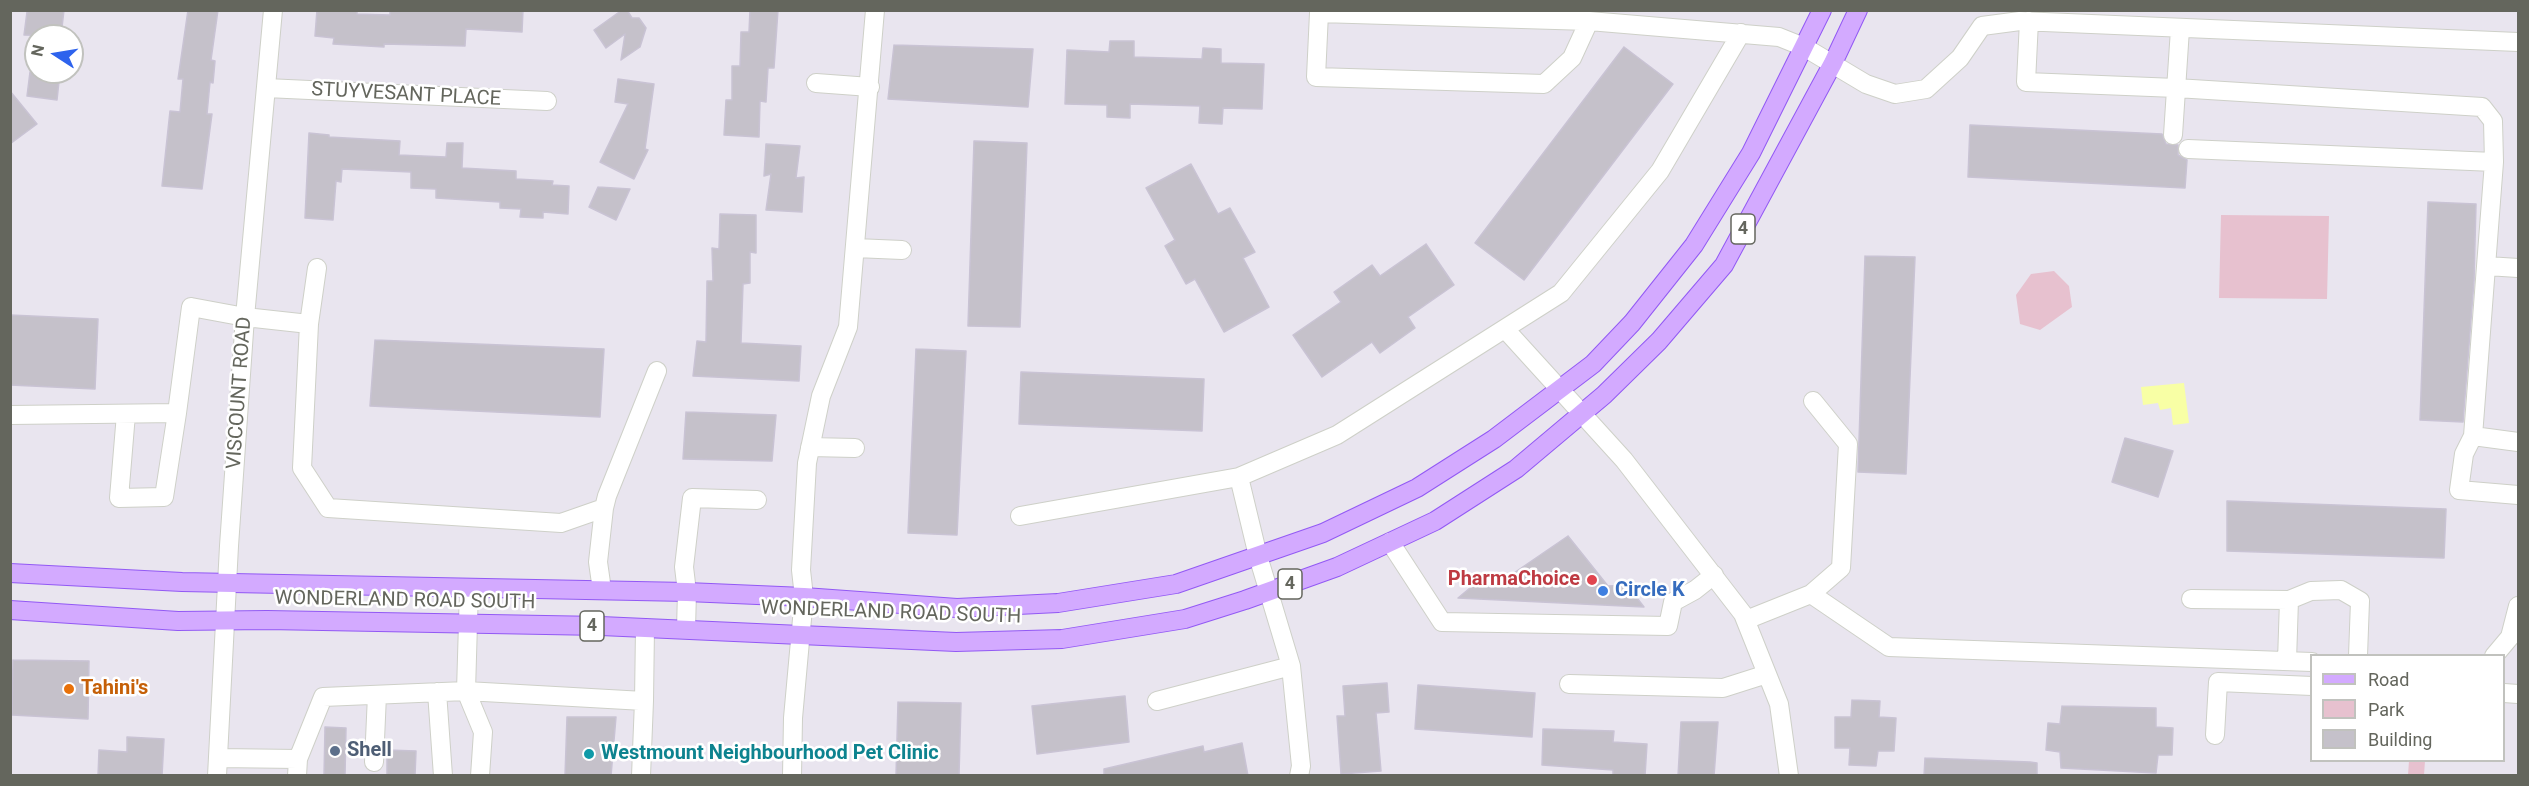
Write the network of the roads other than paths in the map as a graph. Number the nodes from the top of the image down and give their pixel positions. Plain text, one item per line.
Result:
1 (273, 10) edge
2 (875, 10) edge
3 (1822, 10) edge
4 (1858, 10) edge
5 (1588, 21) junction
6 (2029, 21) junction
7 (2180, 29) junction
8 (1741, 33) junction
9 (2518, 42) edge
10 (1804, 48) junction
11 (1833, 63) junction
12 (816, 83) dead end
13 (870, 87) junction
14 (266, 88) junction
15 (2176, 88) junction
16 (546, 101) dead end
17 (2173, 135) dead end
18 (2188, 150) dead end
19 (2494, 162) junction
20 (855, 248) junction
21 (902, 250) dead end
22 (2487, 266) junction
23 (317, 268) dead end
24 (2518, 268) edge
25 (245, 317) junction
26 (309, 324) junction
27 (1505, 329) junction
28 (657, 371) dead end
29 (1561, 388) junction
30 (1813, 401) dead end
31 (177, 413) junction
32 (1582, 413) junction
33 (126, 414) junction
34 (10, 415) edge
35 (2474, 436) junction
36 (2518, 442) edge
37 (810, 447) junction
38 (855, 448) dead end
39 (1239, 477) junction
40 (2518, 495) edge
41 (757, 500) dead end
42 (604, 508) junction
43 (1020, 516) dead end
44 (1390, 542) junction
45 (1258, 556) junction
46 (10, 573) edge
47 (1714, 575) junction
48 (228, 583) junction
49 (469, 589) junction
50 (602, 590) junction
51 (1270, 591) junction
52 (687, 592) junction
53 (1811, 594) junction
54 (804, 597) junction
55 (2191, 599) dead end
56 (2289, 600) junction
57 (2518, 606) edge
58 (10, 610) edge
59 (1746, 620) junction
60 (227, 622) junction
61 (468, 626) junction
62 (645, 628) junction
63 (686, 629) junction
64 (802, 633) junction
65 (2358, 654) edge
66 (2496, 654) edge
67 (2287, 661) junction
68 (2310, 662) edge
69 (1291, 666) junction
70 (1767, 674) junction
71 (1569, 684) dead end
72 (2310, 686) edge
73 (466, 691) junction
74 (437, 692) junction
75 (377, 694) junction
76 (644, 701) junction
77 (1157, 701) dead end
78 (2215, 735) dead end
79 (374, 762) dead end
80 (218, 767) edge
81 (298, 767) edge
82 (443, 776) edge
83 (480, 776) edge
84 (641, 776) edge
85 (792, 776) edge
86 (1299, 776) edge
87 (1789, 776) edge

1 - 14 street, VISCOUNT ROAD
2 - 13 street
3 - 10 main road, WONDERLAND ROAD SOUTH / 4
4 - 11 main road, WONDERLAND ROAD SOUTH / 4
5 - 5 street
5 - 8 street
6 - 7 street
6 - 11 street
6 - 15 street
7 - 9 street
7 - 15 street
8 - 10 street
8 - 27 street
10 - 11 street
10 - 29 main road, WONDERLAND ROAD SOUTH / 4
11 - 32 main road, WONDERLAND ROAD SOUTH / 4
12 - 13 street
13 - 20 street
14 - 16 street, STUYVESANT PLACE
14 - 25 street, VISCOUNT ROAD
15 - 17 street
15 - 19 street
18 - 19 street
19 - 22 street
20 - 21 street
20 - 37 street
22 - 24 street
22 - 35 street
23 - 26 street
25 - 26 street
25 - 31 street
25 - 48 street, VISCOUNT ROAD
26 - 42 street
27 - 29 street
27 - 39 street
28 - 42 street
29 - 32 street
29 - 45 main road, WONDERLAND ROAD SOUTH / 4
30 - 53 street
31 - 33 street
31 - 33 street
32 - 44 main road, WONDERLAND ROAD SOUTH / 4
32 - 47 street
33 - 34 street
35 - 36 street
35 - 40 street
37 - 38 street
37 - 54 street
39 - 43 street
39 - 45 street
41 - 52 street
42 - 50 street
44 - 47 street
44 - 51 main road, WONDERLAND ROAD SOUTH / 4
45 - 51 street
45 - 54 main road, WONDERLAND ROAD SOUTH / 4
46 - 48 main road, WONDERLAND ROAD SOUTH / 4
47 - 59 street
48 - 49 main road, WONDERLAND ROAD SOUTH / 4
48 - 60 street, VISCOUNT ROAD
49 - 50 main road, WONDERLAND ROAD SOUTH / 4
49 - 61 street
50 - 52 main road, WONDERLAND ROAD SOUTH / 4
51 - 64 main road, WONDERLAND ROAD SOUTH / 4
51 - 69 street
52 - 54 main road, WONDERLAND ROAD SOUTH / 4
52 - 63 street
53 - 59 street
53 - 67 street
54 - 64 street
55 - 56 street
56 - 65 street
56 - 67 street
57 - 66 street
58 - 60 main road, WONDERLAND ROAD SOUTH / 4
59 - 70 street
60 - 61 main road, WONDERLAND ROAD SOUTH / 4
60 - 80 street, VISCOUNT ROAD
61 - 62 main road, WONDERLAND ROAD SOUTH / 4
61 - 73 street
62 - 63 main road, WONDERLAND ROAD SOUTH / 4
62 - 76 street
63 - 64 main road, WONDERLAND ROAD SOUTH / 4
64 - 85 street
67 - 68 street
69 - 77 street
69 - 86 street
70 - 71 street
70 - 87 street
72 - 78 street
73 - 74 street
73 - 76 street
73 - 83 street
74 - 75 street
74 - 82 street
75 - 79 street
75 - 81 street
76 - 84 street
80 - 81 street

